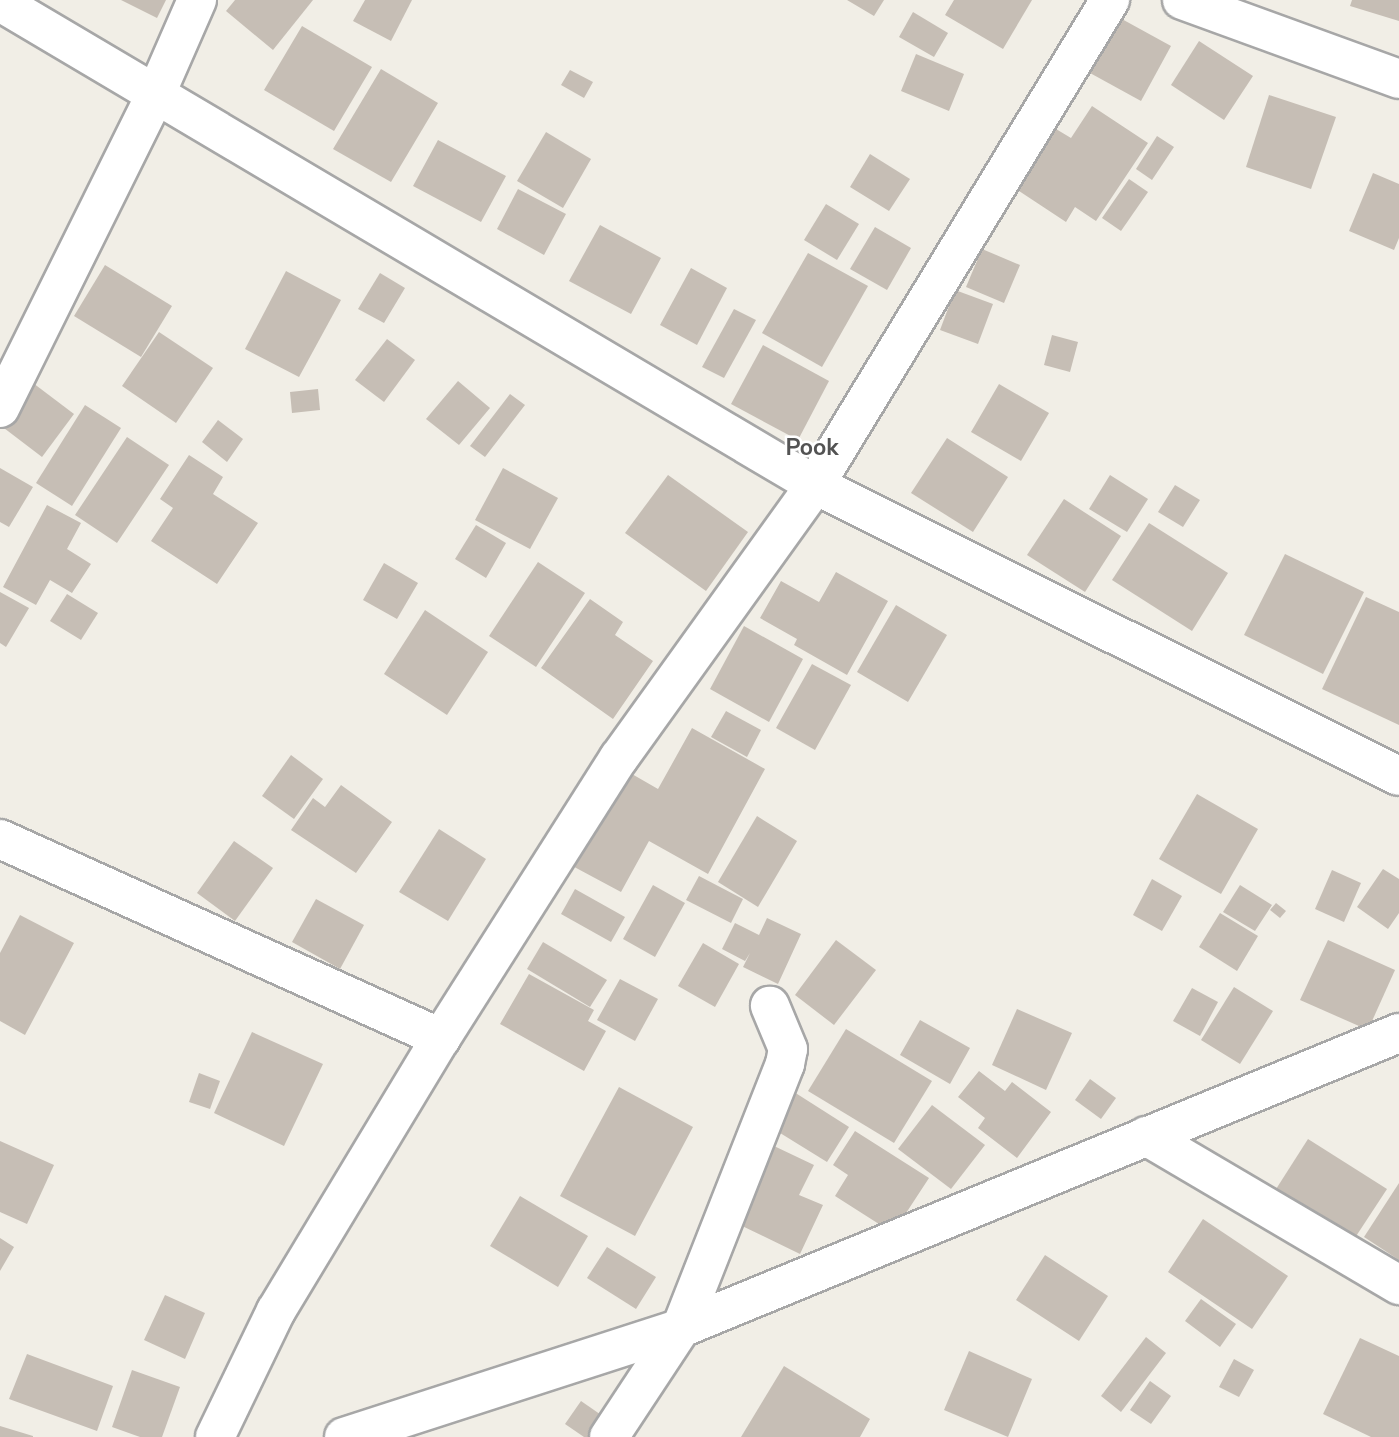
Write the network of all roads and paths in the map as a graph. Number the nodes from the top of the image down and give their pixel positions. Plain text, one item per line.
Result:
1 (197, 0) edge
2 (1110, 0) edge
3 (1181, 0) edge
4 (0, 2) edge
5 (1399, 79) edge
6 (155, 96) junction
7 (0, 408) edge
8 (815, 485) junction
9 (1399, 776) edge
10 (0, 839) edge
11 (770, 1006) dead end
12 (1399, 1033) edge
13 (440, 1038) junction
14 (1146, 1136) junction
15 (1399, 1285) edge
16 (681, 1328) junction
17 (215, 1437) edge
18 (344, 1437) edge
19 (608, 1437) edge

1 - 6 street
2 - 8 street
3 - 5 street
4 - 6 street
6 - 7 street
6 - 8 street
8 - 9 street
8 - 13 street
10 - 13 street
11 - 16 street
12 - 14 street
13 - 17 street
14 - 15 street
14 - 16 street
16 - 18 street
16 - 19 street

